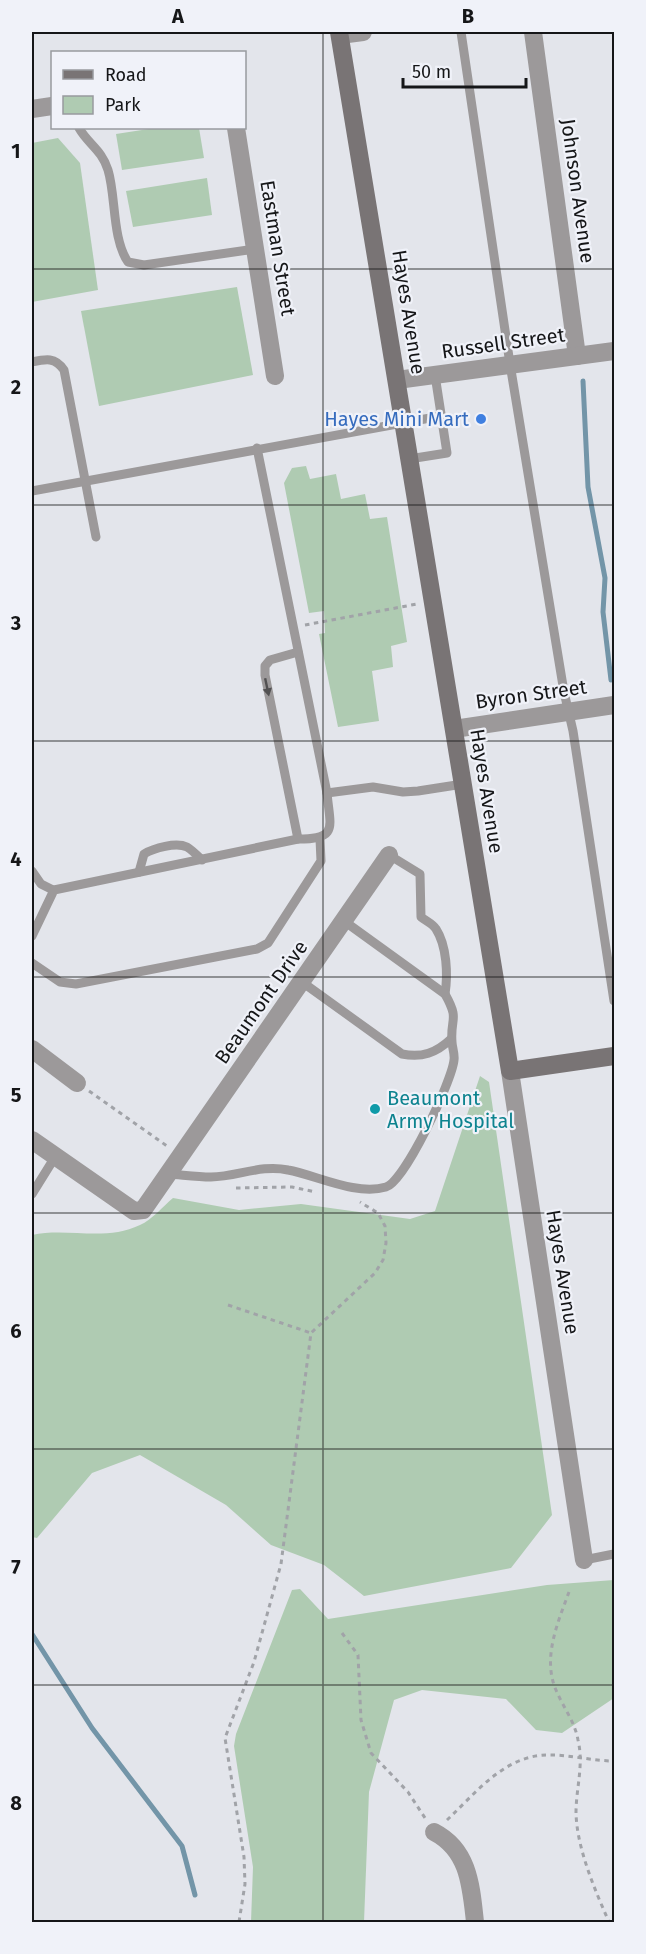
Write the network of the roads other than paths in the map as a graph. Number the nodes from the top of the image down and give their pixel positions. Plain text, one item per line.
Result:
1 (363, 32) edge
2 (461, 32) edge
3 (533, 32) edge
4 (339, 34) edge
5 (51, 106) edge
6 (32, 109) edge
7 (80, 129) edge
8 (236, 129) edge
9 (255, 249) junction
10 (615, 351) edge
11 (577, 356) junction
12 (32, 362) edge
13 (510, 364) junction
14 (435, 375) junction
15 (275, 376) dead end
16 (397, 380) junction
17 (441, 416) junction
18 (403, 422) junction
19 (257, 448) junction
20 (409, 459) junction
21 (86, 480) junction
22 (32, 491) edge
23 (96, 537) dead end
24 (298, 652) junction
25 (615, 705) edge
26 (568, 711) junction
27 (454, 729) junction
28 (463, 784) junction
29 (327, 794) junction
30 (298, 839) junction
31 (320, 839) junction
32 (389, 855) joint
33 (202, 860) junction
34 (32, 871) edge
35 (139, 872) junction
36 (53, 890) junction
37 (344, 921) junction
38 (32, 936) edge
39 (32, 963) edge
40 (302, 982) junction
41 (445, 994) junction
42 (615, 1000) edge
43 (452, 1039) junction
44 (32, 1049) edge
45 (615, 1056) edge
46 (510, 1071) junction
47 (77, 1083) dead end
48 (32, 1140) edge
49 (56, 1157) junction
50 (170, 1174) junction
51 (32, 1194) edge
52 (615, 1554) edge
53 (584, 1560) joint
54 (434, 1832) road end
55 (475, 1923) edge

1 - 4 street
2 - 13 lane
3 - 11 street, Johnson Avenue
4 - 16 street, Hayes Avenue
5 - 6 street
7 - 9 lane
8 - 9 street, Eastman Street
9 - 15 street, Eastman Street
10 - 11 street, Russell Street
11 - 13 street, Russell Street
12 - 21 lane
13 - 14 street, Russell Street
13 - 26 lane
14 - 16 street, Russell Street
14 - 17 lane
16 - 18 street, Hayes Avenue
17 - 18 lane
17 - 20 lane
18 - 19 lane
18 - 20 street, Hayes Avenue
19 - 21 lane
19 - 24 lane
20 - 27 street, Hayes Avenue
21 - 22 lane
21 - 23 lane
24 - 29 lane
24 -> 30 lane
25 - 26 street, Byron Street
26 - 27 street, Byron Street
26 - 42 lane
27 - 28 street, Hayes Avenue
28 - 29 lane
28 - 46 street, Hayes Avenue
29 - 31 lane
30 - 31 lane
30 - 33 lane
31 - 39 lane
32 - 37 street, Beaumont Drive
32 - 41 lane
33 - 35 lane
33 - 35 lane
34 - 36 lane
35 - 36 lane
36 - 38 lane
37 - 40 street, Beaumont Drive
37 - 41 lane
40 - 43 lane
40 - 50 street, Beaumont Drive
41 - 43 lane
43 - 50 lane
44 - 47 street
45 - 46 street
46 - 53 street, Hayes Avenue
48 - 49 street, Beaumont Drive
49 - 50 street, Beaumont Drive
49 - 51 lane
52 - 53 lane
54 - 55 street

